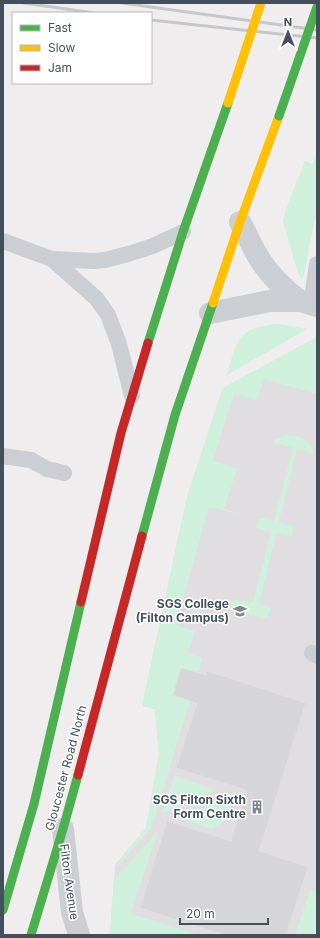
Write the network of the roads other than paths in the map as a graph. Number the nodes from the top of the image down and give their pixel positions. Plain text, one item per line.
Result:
1 (261, 3) edge
2 (317, 7) edge
3 (240, 222) junction
4 (183, 232) junction
5 (3, 241) edge
6 (52, 259) junction
7 (317, 264) edge
8 (309, 304) edge
9 (210, 312) junction
10 (132, 396) junction
11 (3, 456) edge
12 (64, 473) dead end
13 (62, 829) junction
14 (17, 865) junction
15 (3, 872) edge
16 (3, 910) edge
17 (31, 935) edge
18 (79, 935) edge

1 - 4 main road, bridge
2 - 3 main road, Gloucester Road North, bridge
3 - 8 street
3 - 9 main road, Gloucester Road North
4 - 6 lane
4 - 10 main road
5 - 6 lane
6 - 10 lane
7 - 8 lane
8 - 9 street
9 - 13 main road, Gloucester Road North
10 - 14 main road
11 - 12 lane
13 - 17 main road, Gloucester Road North
13 - 18 street, Filton Avenue
14 - 15 lane
14 - 16 main road

